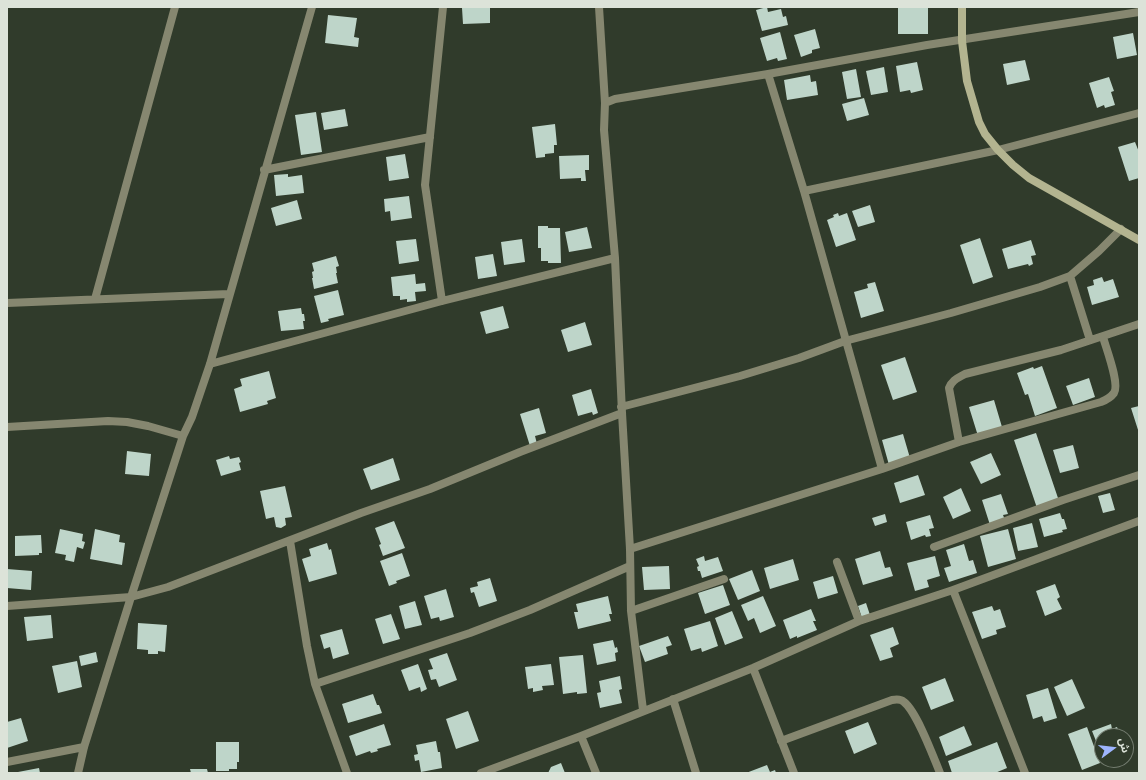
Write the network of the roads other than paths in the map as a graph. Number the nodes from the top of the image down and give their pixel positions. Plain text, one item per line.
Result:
1 (175, 7) edge
2 (312, 7) edge
3 (443, 7) edge
4 (599, 7) edge
5 (962, 7) edge
6 (1139, 12) edge
7 (962, 41) junction
8 (768, 74) junction
9 (605, 103) junction
10 (1139, 113) edge
11 (430, 137) junction
12 (998, 150) junction
13 (264, 170) junction
14 (804, 191) junction
15 (1121, 229) junction
16 (1139, 240) edge
17 (615, 258) junction
18 (1070, 276) junction
19 (229, 294) junction
20 (95, 299) junction
21 (442, 301) junction
22 (7, 303) edge
23 (1139, 324) edge
24 (1103, 337) junction
25 (1090, 340) junction
26 (845, 341) junction
27 (210, 364) junction
28 (622, 410) junction
29 (7, 427) edge
30 (183, 436) junction
31 (960, 442) junction
32 (882, 469) junction
33 (1139, 475) edge
34 (1139, 521) edge
35 (290, 541) junction
36 (934, 547) dead end
37 (630, 549) junction
38 (838, 562) dead end
39 (630, 566) junction
40 (724, 579) dead end
41 (953, 590) junction
42 (131, 597) junction
43 (7, 606) edge
44 (631, 611) junction
45 (860, 621) junction
46 (753, 668) junction
47 (315, 684) junction
48 (673, 699) junction
49 (643, 710) junction
50 (581, 736) junction
51 (780, 741) junction
52 (84, 747) junction
53 (7, 762) edge
54 (78, 773) edge
55 (347, 773) edge
56 (480, 773) edge
57 (596, 773) edge
58 (696, 773) edge
59 (794, 773) edge
60 (940, 773) edge
61 (1025, 773) edge

1 - 20 street
2 - 13 street
3 - 11 street
4 - 9 street
5 - 7 street
6 - 7 street
7 - 8 street
7 - 12 street
8 - 9 street
8 - 14 street
9 - 17 street
10 - 12 street
11 - 13 street
11 - 21 street
12 - 14 street
12 - 15 street
13 - 19 street
14 - 26 street
15 - 16 street
15 - 18 street
17 - 21 street
17 - 28 street
18 - 25 street
18 - 26 street
19 - 20 street
19 - 27 street
20 - 22 street
21 - 27 street
23 - 24 street
24 - 25 street
24 - 31 street
25 - 31 street
26 - 28 street
26 - 32 street
27 - 30 street
28 - 35 street
28 - 37 street
29 - 30 street
30 - 42 street
31 - 32 street
32 - 37 street
33 - 36 street
34 - 41 street
35 - 42 street
35 - 47 street
37 - 39 street
38 - 45 street
39 - 44 street
39 - 47 street
40 - 44 street
41 - 45 street
41 - 61 street
42 - 43 street
42 - 52 street
44 - 49 street
45 - 46 street
46 - 48 street
46 - 51 street
47 - 55 street
48 - 49 street
48 - 58 street
49 - 50 street
50 - 56 street
50 - 57 street
51 - 59 street
51 - 60 street
52 - 53 street
52 - 54 street

